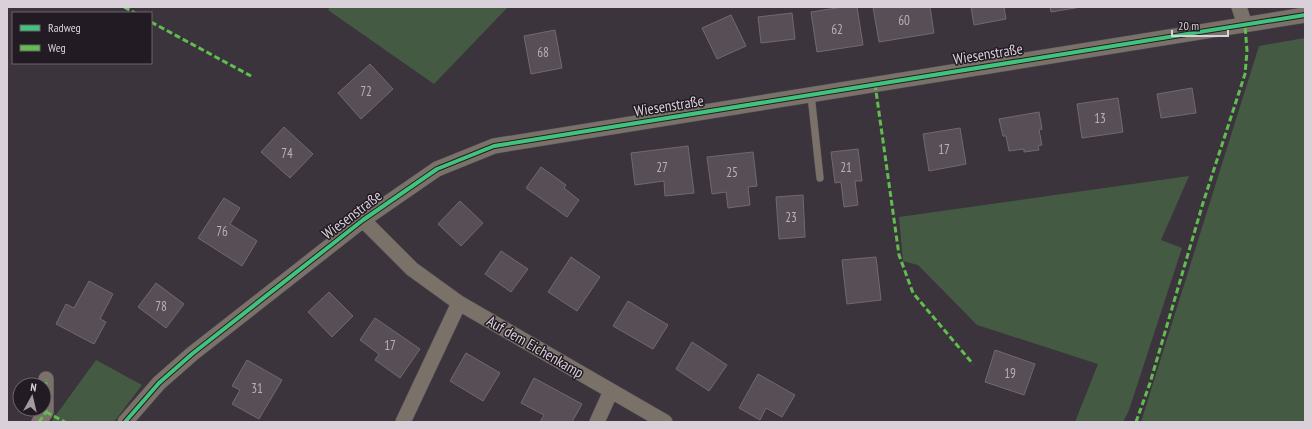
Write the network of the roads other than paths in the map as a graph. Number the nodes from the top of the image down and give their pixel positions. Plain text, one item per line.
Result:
1 (1239, 7) edge
2 (1305, 15) edge
3 (1245, 25) junction
4 (811, 95) junction
5 (820, 178) dead end
6 (363, 220) junction
7 (459, 303) junction
8 (612, 391) junction
9 (125, 422) edge
10 (403, 422) edge
11 (597, 422) edge
12 (665, 422) edge

1 - 3 street
2 - 3 street, Wiesenstraße
3 - 4 street, Wiesenstraße
4 - 5 lane
4 - 6 street, Wiesenstraße
6 - 7 street, Auf dem Eichenkamp
6 - 9 street, Wiesenstraße
7 - 8 street, Auf dem Eichenkamp
7 - 10 street
8 - 11 street
8 - 12 street, Auf dem Eichenkamp

